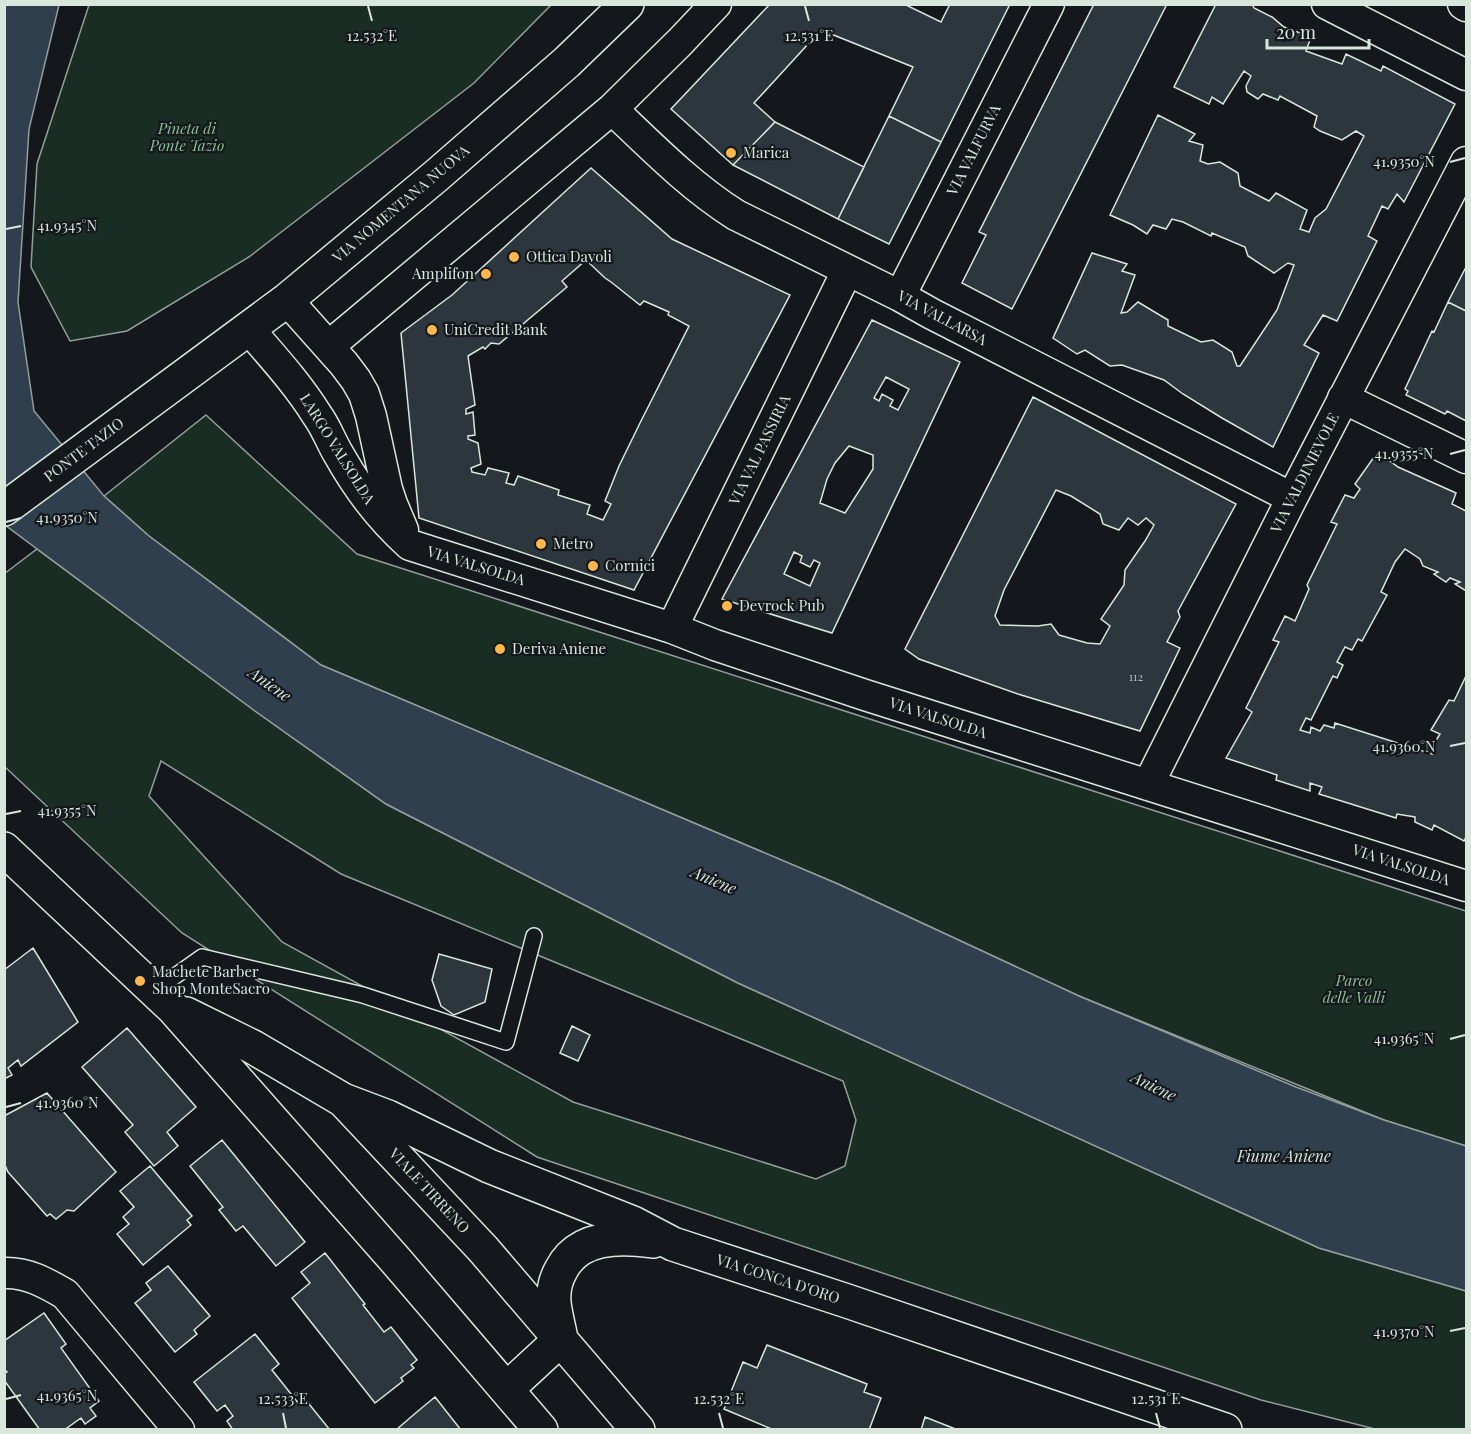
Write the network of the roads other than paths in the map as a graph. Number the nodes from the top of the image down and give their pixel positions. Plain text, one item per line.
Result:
1 (627, 4) edge
2 (716, 4) edge
3 (1049, 4) edge
4 (1326, 4) edge
5 (1467, 75) edge
6 (612, 109) junction
7 (1467, 162) edge
8 (847, 271) junction
9 (900, 296) junction
10 (287, 300) junction
11 (248, 328) junction
12 (329, 346) junction
13 (163, 390) joint
14 (1343, 398) junction
15 (1467, 459) edge
16 (1292, 498) junction
17 (4, 509) edge
18 (410, 546) junction
19 (672, 628) junction
20 (1148, 786) junction
21 (4, 849) edge
22 (1467, 886) edge
23 (534, 936) dead end
24 (164, 1000) junction
25 (343, 1100) junction
26 (673, 1244) junction
27 (4, 1273) edge
28 (561, 1339) junction
29 (507, 1389) junction
30 (1173, 1421) edge
31 (179, 1430) edge
32 (541, 1430) edge
33 (639, 1430) edge
34 (1225, 1430) edge

1 - 10 street, VIA NOMENTANA NUOVA
2 - 6 street
3 - 9 street, VIA VALFURVA
4 - 5 street
6 - 8 street, VIA VALLARSA
6 - 12 street
7 - 14 street, VIA VALDINIEVOLE
8 - 9 street, VIA VALLARSA
8 - 19 street, VIA VAL PASSIRIA
9 - 16 street, VIA VALLARSA
10 - 11 street, VIA NOMENTANA NUOVA
10 - 12 street, LARGO VALSOLDA
11 - 13 street, VIA NOMENTANA NUOVA
11 - 18 street, LARGO VALSOLDA
12 - 18 street, LARGO VALSOLDA
13 - 17 street, PONTE TAZIO
14 - 15 street
14 - 16 street, VIA VALDINIEVOLE
16 - 20 street, VIA VALDINIEVOLE
18 - 19 street, VIA VALSOLDA
19 - 20 street, VIA VALSOLDA
20 - 22 street, VIA VALSOLDA
21 - 24 street, VIALE TIRRENO
23 - 24 lane
24 - 25 street, VIALE TIRRENO
24 - 29 street, VIALE TIRRENO
25 - 26 street, VIA CONCA D'ORO
25 - 28 street, VIALE TIRRENO
26 - 28 street
26 - 30 street, VIA CONCA D'ORO
27 - 31 street
28 - 29 street
28 - 33 street, VIALE TIRRENO
29 - 32 street, VIALE TIRRENO
30 - 34 street, VIA CONCA D'ORO

